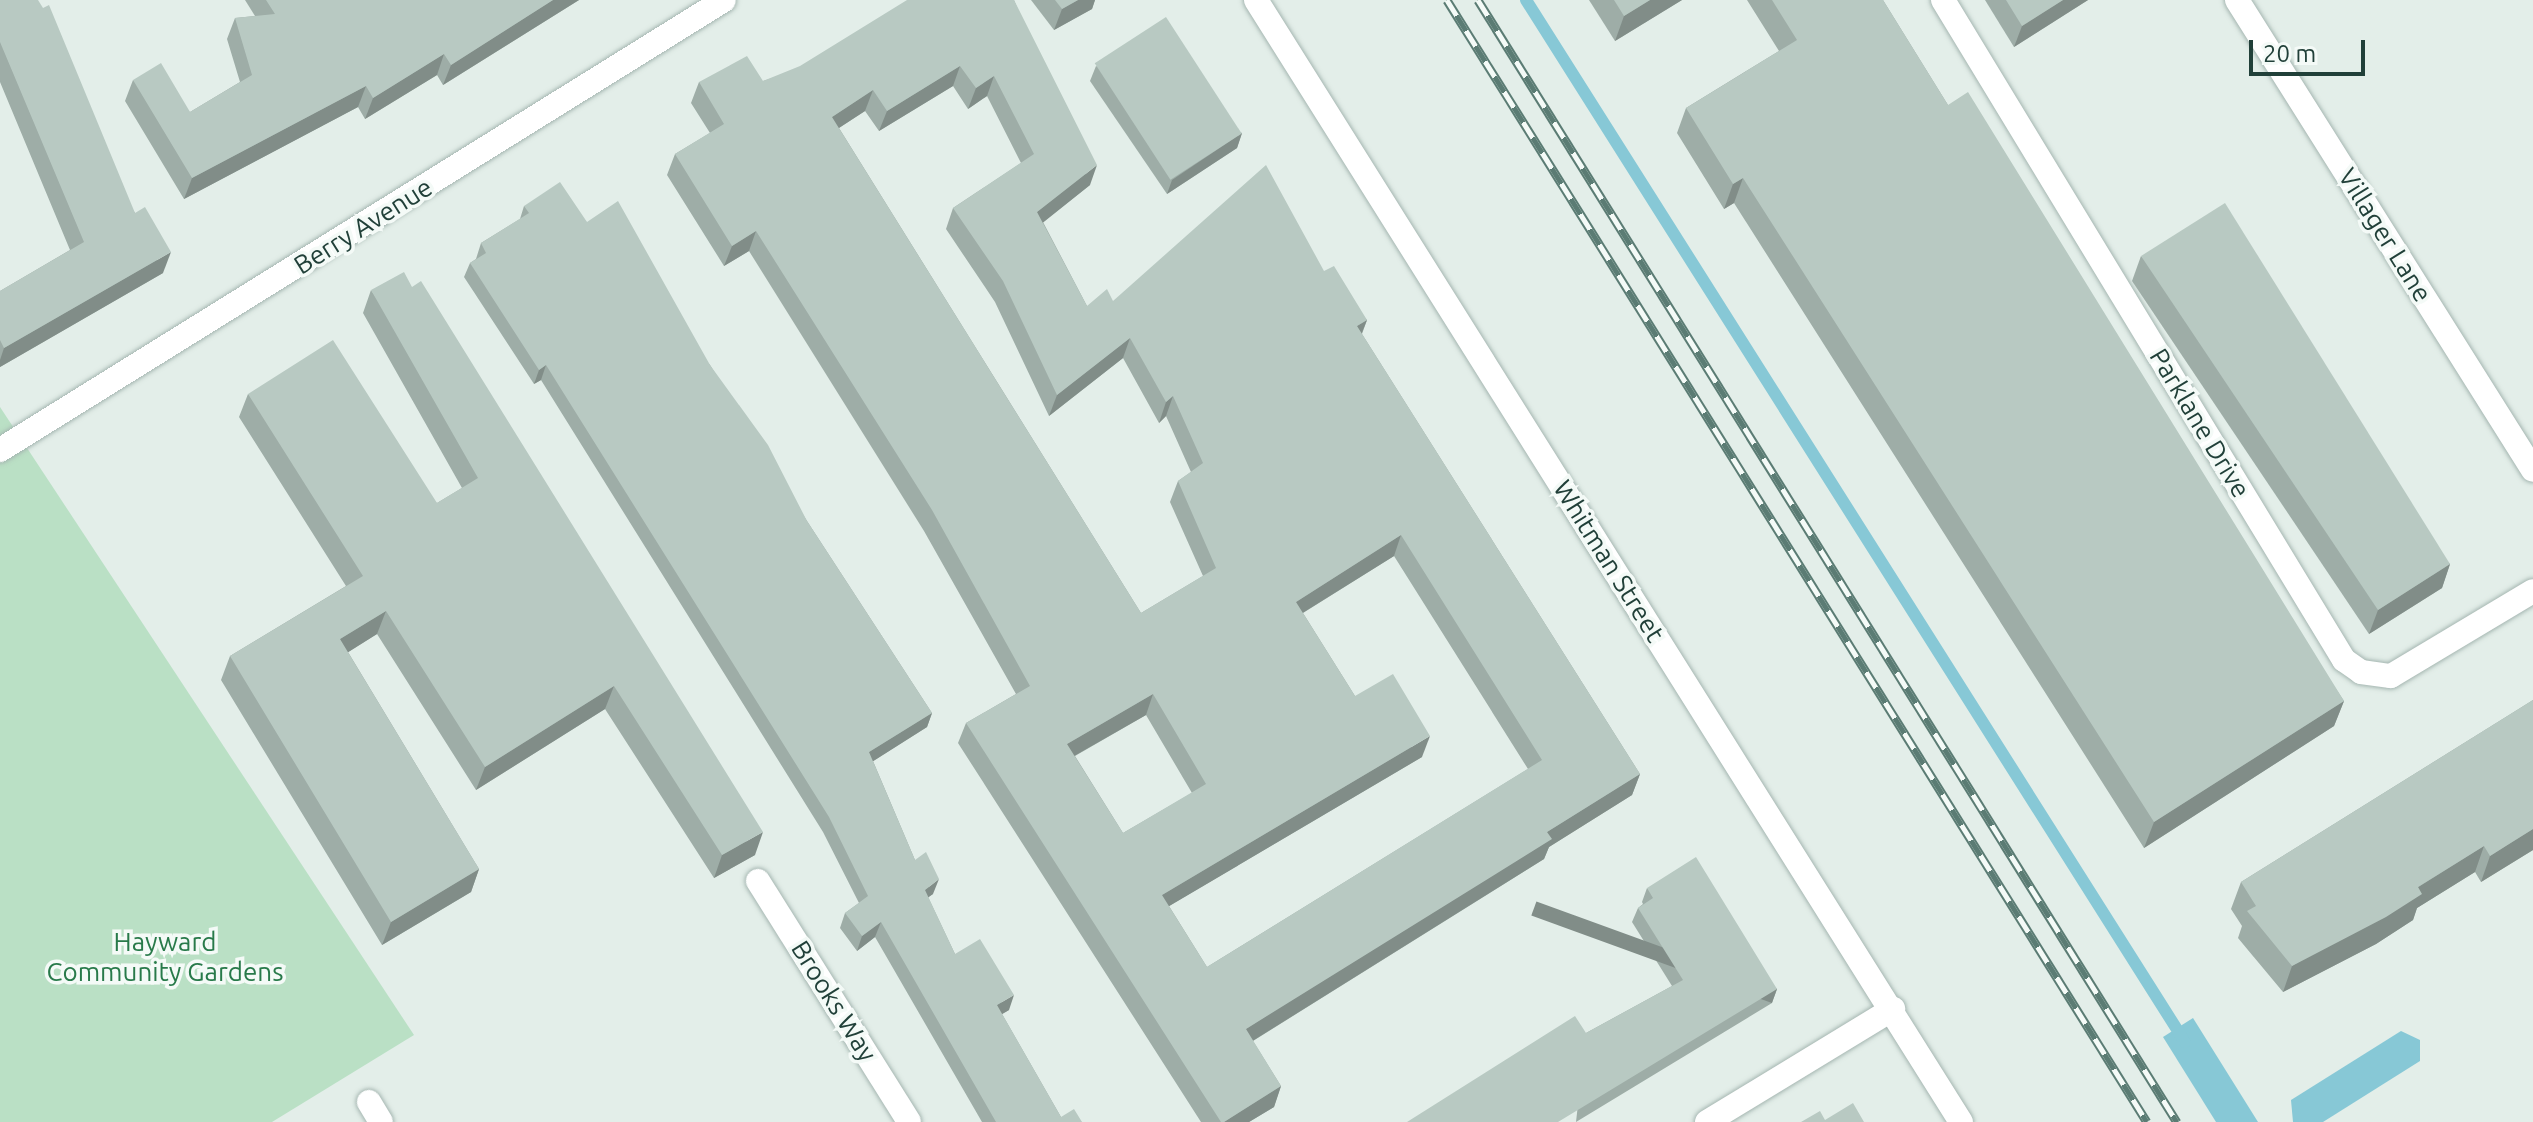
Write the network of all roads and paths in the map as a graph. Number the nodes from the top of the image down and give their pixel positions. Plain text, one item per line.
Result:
1 (724, 0) edge
2 (1256, 0) edge
3 (1943, 0) edge
4 (2237, 0) edge
5 (0, 450) edge
6 (2533, 470) edge
7 (2533, 591) edge
8 (758, 881) dead end
9 (1893, 1009) junction
10 (909, 1122) edge
11 (1707, 1122) edge
12 (1961, 1122) edge

1 - 5 street, Berry Avenue
2 - 9 street, Whitman Street
3 - 7 street, Parklane Drive
4 - 6 street, Villager Lane
8 - 10 street, Brooks Way
9 - 11 street
9 - 12 street, Whitman Street

